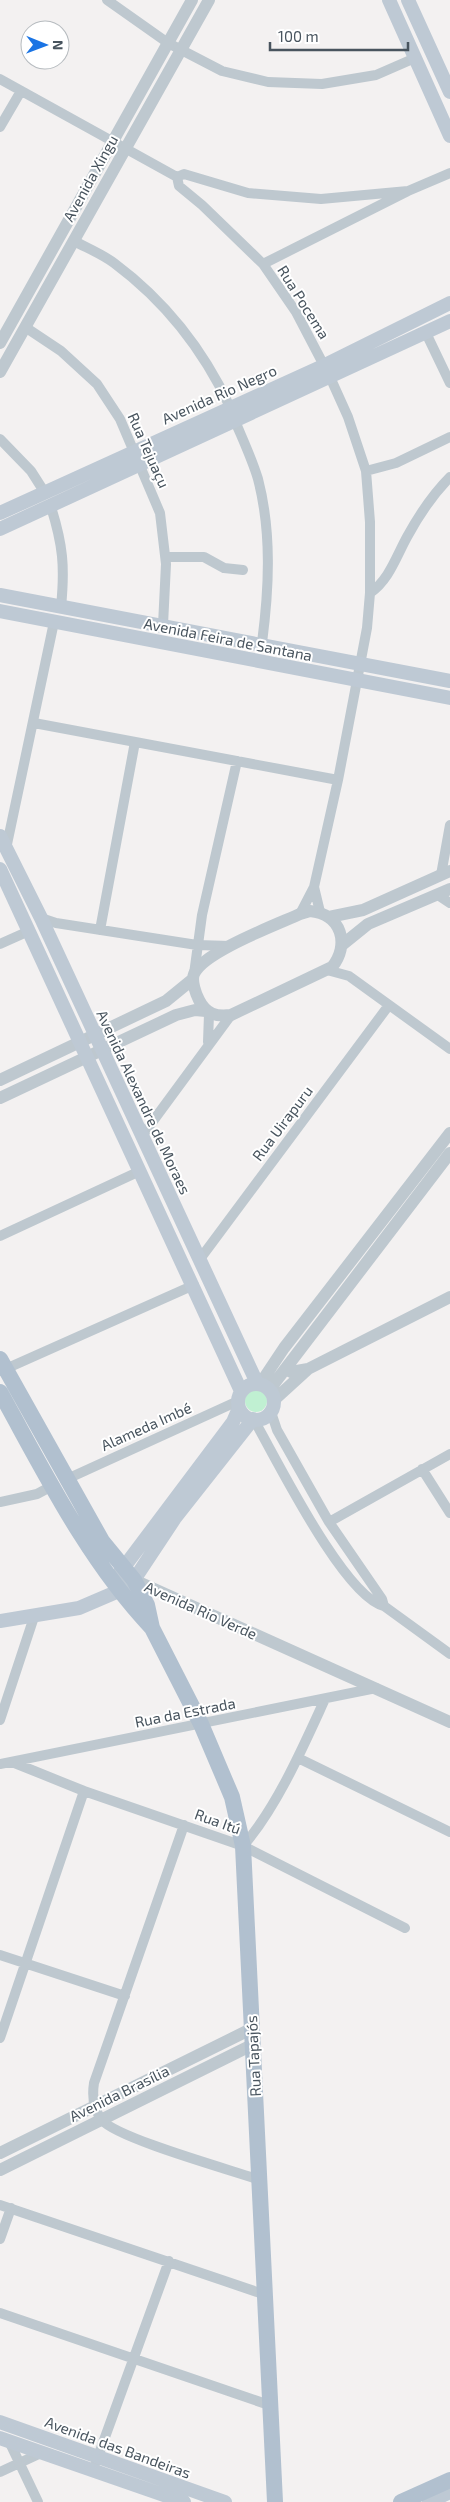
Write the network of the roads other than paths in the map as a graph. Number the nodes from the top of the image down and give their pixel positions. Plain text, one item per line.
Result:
1 (192, 0) edge
2 (209, 0) edge
3 (389, 0) edge
4 (408, 0) edge
5 (111, 2) edge
6 (168, 42) junction
7 (181, 50) junction
8 (415, 58) junction
9 (0, 79) edge
10 (21, 90) junction
11 (450, 92) edge
12 (439, 111) junction
13 (450, 126) edge
14 (0, 127) edge
15 (450, 136) edge
16 (113, 142) junction
17 (126, 149) junction
18 (450, 173) edge
19 (177, 177) junction
20 (408, 191) junction
21 (74, 241) junction
22 (263, 264) junction
23 (450, 304) edge
24 (450, 321) edge
25 (25, 328) junction
26 (426, 333) junction
27 (0, 343) edge
28 (328, 371) junction
29 (0, 372) edge
30 (450, 383) edge
31 (230, 407) junction
32 (235, 421) junction
33 (450, 437) edge
34 (0, 439) edge
35 (134, 450) junction
36 (140, 464) junction
37 (366, 471) junction
38 (450, 477) edge
39 (45, 493) junction
40 (51, 507) junction
41 (0, 513) edge
42 (0, 528) edge
43 (166, 557) junction
44 (243, 570) dead end
45 (370, 593) junction
46 (0, 595) edge
47 (61, 607) junction
48 (0, 611) edge
49 (54, 622) junction
50 (163, 625) junction
51 (262, 643) junction
52 (361, 664) junction
53 (358, 681) junction
54 (450, 681) edge
55 (450, 698) edge
56 (34, 723) junction
57 (135, 742) junction
58 (237, 761) junction
59 (338, 780) junction
60 (450, 825) edge
61 (0, 836) edge
62 (6, 849) junction
63 (0, 869) edge
64 (445, 873) edge
65 (314, 887) junction
66 (450, 889) edge
67 (438, 895) junction
68 (450, 903) edge
69 (300, 914) junction
70 (325, 914) junction
71 (41, 918) junction
72 (100, 930) junction
73 (29, 931) junction
74 (0, 944) edge
75 (342, 944) junction
76 (197, 945) junction
77 (230, 946) junction
78 (339, 958) junction
79 (327, 970) junction
80 (349, 976) junction
81 (194, 977) junction
82 (389, 1005) junction
83 (208, 1012) junction
84 (231, 1015) junction
85 (96, 1035) junction
86 (81, 1042) junction
87 (208, 1043) junction
88 (450, 1049) edge
89 (102, 1050) junction
90 (87, 1057) junction
91 (0, 1080) edge
92 (0, 1098) edge
93 (450, 1133) edge
94 (142, 1136) junction
95 (450, 1153) edge
96 (140, 1170) junction
97 (0, 1236) edge
98 (200, 1259) junction
99 (194, 1285) junction
100 (449, 1300) edge
101 (2, 1366) edge
102 (285, 1369) junction
103 (308, 1369) junction
104 (0, 1392) edge
105 (266, 1394) junction
106 (240, 1400) junction
107 (254, 1420) junction
108 (450, 1454) edge
109 (422, 1470) junction
110 (60, 1483) junction
111 (0, 1502) edge
112 (450, 1513) edge
113 (329, 1522) junction
114 (129, 1574) junction
115 (117, 1585) junction
116 (384, 1606) junction
117 (35, 1614) junction
118 (0, 1621) edge
119 (152, 1628) junction
120 (450, 1654) edge
121 (376, 1688) junction
122 (326, 1699) junction
123 (0, 1720) edge
124 (450, 1722) edge
125 (201, 1724) junction
126 (298, 1758) junction
127 (12, 1762) junction
128 (0, 1764) edge
129 (84, 1791) junction
130 (184, 1825) junction
131 (450, 1832) edge
132 (243, 1846) junction
133 (405, 1928) dead end
134 (0, 1955) edge
135 (26, 1963) junction
136 (125, 1996) junction
137 (251, 2037) junction
138 (0, 2038) edge
139 (164, 2072) junction
140 (170, 2086) junction
141 (95, 2106) junction
142 (102, 2120) junction
143 (0, 2153) edge
144 (0, 2170) edge
145 (260, 2180) junction
146 (0, 2205) edge
147 (10, 2208) junction
148 (0, 2239) edge
149 (169, 2261) junction
150 (266, 2295) junction
151 (0, 2313) edge
152 (134, 2359) junction
153 (272, 2406) junction
154 (0, 2422) edge
155 (4, 2440) edge
156 (41, 2453) junction
157 (98, 2457) junction
158 (19, 2463) junction
159 (93, 2471) junction
160 (0, 2472) edge
161 (450, 2480) edge
162 (450, 2492) edge
163 (177, 2498) edge
164 (450, 2499) edge
165 (38, 2502) edge
166 (225, 2502) edge
167 (275, 2502) edge
168 (401, 2502) edge
169 (429, 2502) edge
170 (444, 2502) edge

1 - 6 street, Avenida Xingu
2 - 7 street, Avenida Xingu
3 - 8 main road
4 - 11 main road
5 - 6 street
6 - 7 street
6 - 16 street, Avenida Xingu
7 - 8 street
7 - 17 street, Avenida Xingu
8 - 12 main road
9 - 10 street, Rua Pocema
10 - 14 street
10 - 16 street, Rua Pocema
12 - 13 main road
12 - 15 main road
16 - 17 street, Rua Pocema
16 - 27 street, Avenida Xingu
17 - 19 street, Rua Pocema
17 - 21 street, Avenida Xingu
18 - 20 street
19 - 20 street, Rua Pocema
19 - 22 street, Rua Pocema
20 - 22 street
21 - 25 street, Avenida Xingu
21 - 31 street
22 - 28 street, Rua Pocema
23 - 28 main road, Avenida Rio Negro
24 - 26 main road, Avenida Rio Negro
25 - 29 street, Avenida Xingu
25 - 35 street, Rua Tejuaçu
26 - 28 main road, Avenida Rio Negro
26 - 30 street
28 - 31 main road, Avenida Rio Negro
28 - 32 main road, Avenida Rio Negro
28 - 37 street, Rua Pocema
31 - 35 main road, Avenida Rio Negro
32 - 36 main road, Avenida Rio Negro
32 - 51 street
33 - 37 street
34 - 39 street
35 - 36 street, Rua Tejuaçu
35 - 39 main road, Avenida Rio Negro
36 - 40 main road, Avenida Rio Negro
36 - 43 street, Rua Tejuaçu
37 - 45 street, Rua Pocema
38 - 45 street
39 - 41 main road, Avenida Rio Negro
40 - 42 main road, Avenida Rio Negro
40 - 47 street
43 - 44 street
43 - 50 street, Rua Tejuaçu
45 - 52 street, Rua Pocema
46 - 47 main road, Avenida Feira de Santana
47 - 50 main road, Avenida Feira de Santana
48 - 49 main road, Avenida Feira de Santana
49 - 53 main road, Avenida Feira de Santana
49 - 56 street
50 - 51 main road, Avenida Feira de Santana
51 - 52 main road, Avenida Feira de Santana
52 - 53 street, Rua Pocema
52 - 54 main road, Avenida Feira de Santana
53 - 55 main road, Avenida Feira de Santana
53 - 59 street, Rua Pocema
56 - 57 street
56 - 62 street
57 - 58 street
57 - 72 street
58 - 59 street
58 - 76 street
59 - 65 street, Rua Pocema
60 - 64 street
61 - 62 main road, Avenida Alexandre de Moraes
62 - 71 main road, Avenida Alexandre de Moraes
63 - 73 main road
64 - 70 street
65 - 69 street, Rua Pocema
65 - 70 street, Rua Pocema
66 - 67 street
67 - 68 street
67 - 75 street
69 - 70 street
69 - 77 street
70 - 75 street
71 - 72 street
71 - 85 main road, Avenida Alexandre de Moraes
72 - 76 street
73 - 74 street
73 - 86 main road
75 - 78 street
76 - 77 street
76 - 81 street
77 - 81 street
78 - 79 street
78 - 80 street
79 - 80 street
79 - 84 street
80 - 82 street
81 - 83 street
81 - 85 street
82 - 88 street
82 - 98 street, Rua Uirapuru
83 - 84 street
83 - 87 street
83 - 89 street
84 - 87 street
85 - 86 street
85 - 89 main road, Avenida Alexandre de Moraes
86 - 90 main road
86 - 91 street
87 - 94 street
89 - 90 street
89 - 94 main road, Avenida Alexandre de Moraes
90 - 92 street
90 - 96 main road
93 - 105 street
94 - 98 main road, Avenida Alexandre de Moraes
95 - 102 street
96 - 97 street
96 - 99 main road
98 - 105 main road, Avenida Alexandre de Moraes
99 - 101 street
99 - 106 main road
100 - 103 street
101 - 110 main road, Avenida Rio Verde
102 - 103 street
102 - 105 street
103 - 105 street
104 - 110 main road, Avenida Rio Verde
105 - 106 main road
105 - 107 main road
105 - 113 street, Avenida Alexandre de Moraes
106 - 107 main road
106 - 110 street, Alameda Imbé
106 - 114 main road
107 - 114 main road
107 - 116 street, Avenida Alexandre de Moraes
108 - 109 street
109 - 112 street
109 - 113 street
110 - 111 street, Alameda Imbé
110 - 114 main road, Avenida Rio Verde
110 - 115 main road, Avenida Rio Verde
113 - 116 street, Avenida Alexandre de Moraes
114 - 115 main road
114 - 119 main road, Rua Tapajós
114 - 121 street, Avenida Rio Verde
115 - 117 main road
115 - 119 main road, Rua Tapajós
116 - 120 street, Avenida Alexandre de Moraes
117 - 118 main road
117 - 123 street
119 - 125 main road, Rua Tapajós
121 - 122 street, Rua da Estrada
121 - 124 street, Avenida Rio Verde
122 - 125 street, Rua da Estrada
122 - 126 street
125 - 127 street, Rua da Estrada
125 - 132 main road, Rua Tapajós
126 - 131 street
126 - 132 street
127 - 128 street, Rua da Estrada
127 - 129 street, Rua Itú
129 - 130 street, Rua Itú
129 - 135 street
130 - 132 street, Rua Itú
130 - 136 street
132 - 133 street, Rua Itú
132 - 137 main road, Rua Tapajós
134 - 135 street
135 - 136 street
135 - 138 street
136 - 141 street
137 - 139 street, Avenida Brasília
137 - 140 street, Avenida Brasília
137 - 145 main road, Rua Tapajós
139 - 140 street
139 - 141 street, Avenida Brasília
140 - 142 street, Avenida Brasília
141 - 142 street
141 - 143 street, Avenida Brasília
142 - 144 street, Avenida Brasília
142 - 145 street
145 - 150 main road, Rua Tapajós
146 - 147 street
147 - 148 street
147 - 149 street
149 - 150 street
149 - 152 street
150 - 153 main road, Rua Tapajós
151 - 152 street
152 - 153 street
152 - 157 street
153 - 167 main road, Rua Tapajós
154 - 157 main road, Avenida das Bandeiras
155 - 156 main road, Avenida das Bandeiras
155 - 158 street
156 - 158 street
156 - 159 main road, Avenida das Bandeiras
157 - 159 street
157 - 163 main road, Avenida das Bandeiras
158 - 160 street
158 - 165 street
159 - 163 main road, Avenida das Bandeiras
161 - 168 main road
162 - 169 main road
163 - 166 main road, Avenida das Bandeiras
164 - 170 main road

